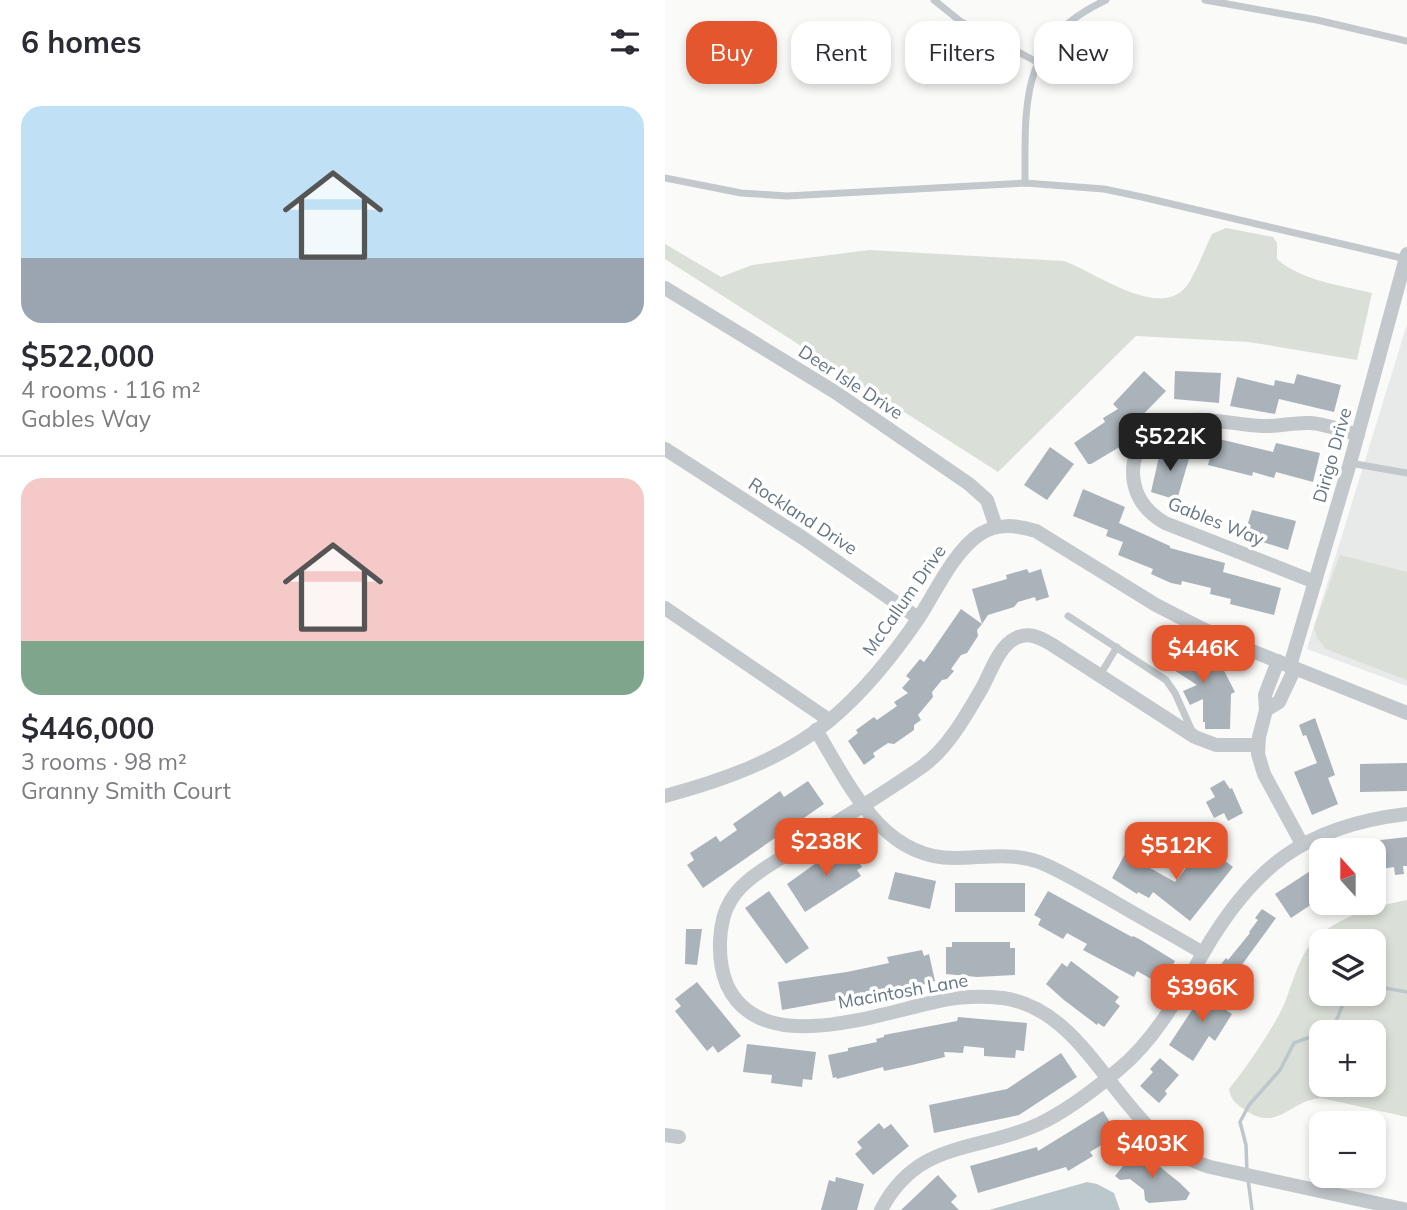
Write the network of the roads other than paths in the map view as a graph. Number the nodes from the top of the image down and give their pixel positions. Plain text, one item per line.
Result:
1 (934, 0) edge
2 (1106, 0) edge
3 (1205, 0) edge
4 (1069, 21) edge
5 (1407, 40) edge
6 (1034, 60) edge
7 (1034, 72) edge
8 (665, 178) edge
9 (1025, 183) junction
10 (1406, 257) edge
11 (665, 288) edge
12 (1358, 435) junction
13 (665, 450) edge
14 (1350, 463) junction
15 (1407, 473) edge
16 (996, 527) junction
17 (1315, 582) junction
18 (665, 608) edge
19 (1068, 616) dead end
20 (918, 618) junction
21 (1117, 647) junction
22 (1288, 665) junction
23 (1100, 675) junction
24 (1407, 713) edge
25 (829, 720) junction
26 (816, 730) junction
27 (1193, 735) junction
28 (1257, 745) junction
29 (665, 796) edge
30 (862, 805) junction
31 (1407, 814) edge
32 (1302, 844) junction
33 (1203, 953) junction
34 (1107, 1079) junction
35 (1361, 1204) edge
36 (881, 1210) edge
37 (1407, 1210) edge

1 - 6 lane
2 - 4 lane
3 - 5 lane
7 - 9 lane
8 - 9 lane
9 - 10 lane
10 - 12 street, Dirigo Drive
11 - 16 street, Deer Isle Drive
12 - 14 street, Dirigo Drive
12 - 17 street, Gables Way
13 - 20 street, Rockland Drive
14 - 15 lane
14 - 17 street, Dirigo Drive
16 - 20 street, McCallum Drive
16 - 22 street
17 - 22 street, Dirigo Drive
18 - 25 street
19 - 21 lane
20 - 25 street, McCallum Drive
21 - 23 lane
21 - 27 lane
22 - 24 street
22 - 28 street, Dirigo Drive
23 - 27 street, Macintosh Lane
23 - 30 street, Macintosh Lane
25 - 26 street, McCallum Drive
26 - 29 street, McCallum Drive
26 - 30 street
27 - 28 street, Macintosh Lane
28 - 32 street
30 - 33 street
30 - 34 street, Macintosh Lane
31 - 32 street
32 - 33 street
33 - 34 street
34 - 35 street, Macintosh Lane
34 - 36 street
35 - 37 street, Macintosh Lane

